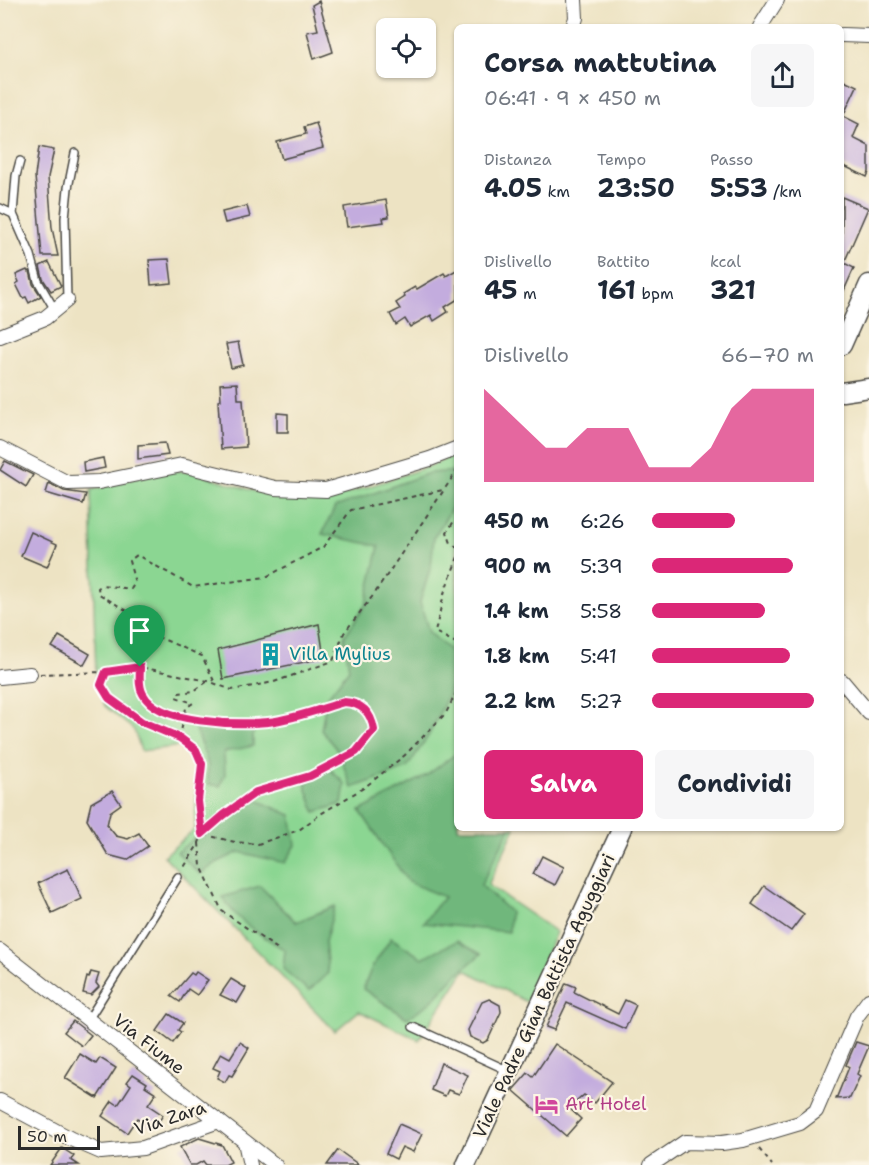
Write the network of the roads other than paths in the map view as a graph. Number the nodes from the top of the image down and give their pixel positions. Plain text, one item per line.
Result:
1 (575, 0) edge
2 (777, 0) edge
3 (574, 24) edge
4 (761, 24) edge
5 (844, 35) edge
6 (869, 36) edge
7 (75, 153) dead end
8 (20, 161) dead end
9 (0, 208) edge
10 (14, 214) junction
11 (869, 284) edge
12 (67, 300) joint
13 (865, 302) edge
14 (55, 310) junction
15 (0, 336) edge
16 (844, 341) edge
17 (869, 388) edge
18 (844, 392) edge
19 (0, 447) edge
20 (454, 450) edge
21 (30, 674) road end
22 (0, 677) edge
23 (844, 683) edge
24 (869, 713) edge
25 (621, 831) edge
26 (178, 877) road end
27 (0, 951) edge
28 (869, 1000) edge
29 (88, 1020) junction
30 (413, 1027) dead end
31 (509, 1071) junction
32 (0, 1101) edge
33 (219, 1121) junction
34 (245, 1142) junction
35 (250, 1165) edge
36 (275, 1165) edge
37 (466, 1165) edge
38 (651, 1165) edge

1 - 3 street
2 - 4 street
5 - 6 street
7 - 12 lane
8 - 10 lane
9 - 10 lane
10 - 14 lane
11 - 13 main road
12 - 14 street
13 - 16 main road
14 - 15 street
17 - 18 main road
19 - 20 street
21 - 22 street
23 - 24 street
25 - 31 main road, Viale Padre Gian Battista Aguggiari
26 - 29 lane
27 - 29 street, Via Fiume
28 - 38 street
29 - 33 street, Via Fiume
30 - 31 lane
31 - 37 main road, Viale Padre Gian Battista Aguggiari
32 - 33 street, Via Zara
33 - 34 street, Via Fiume
34 - 35 street
34 - 36 street, Via Fiume

